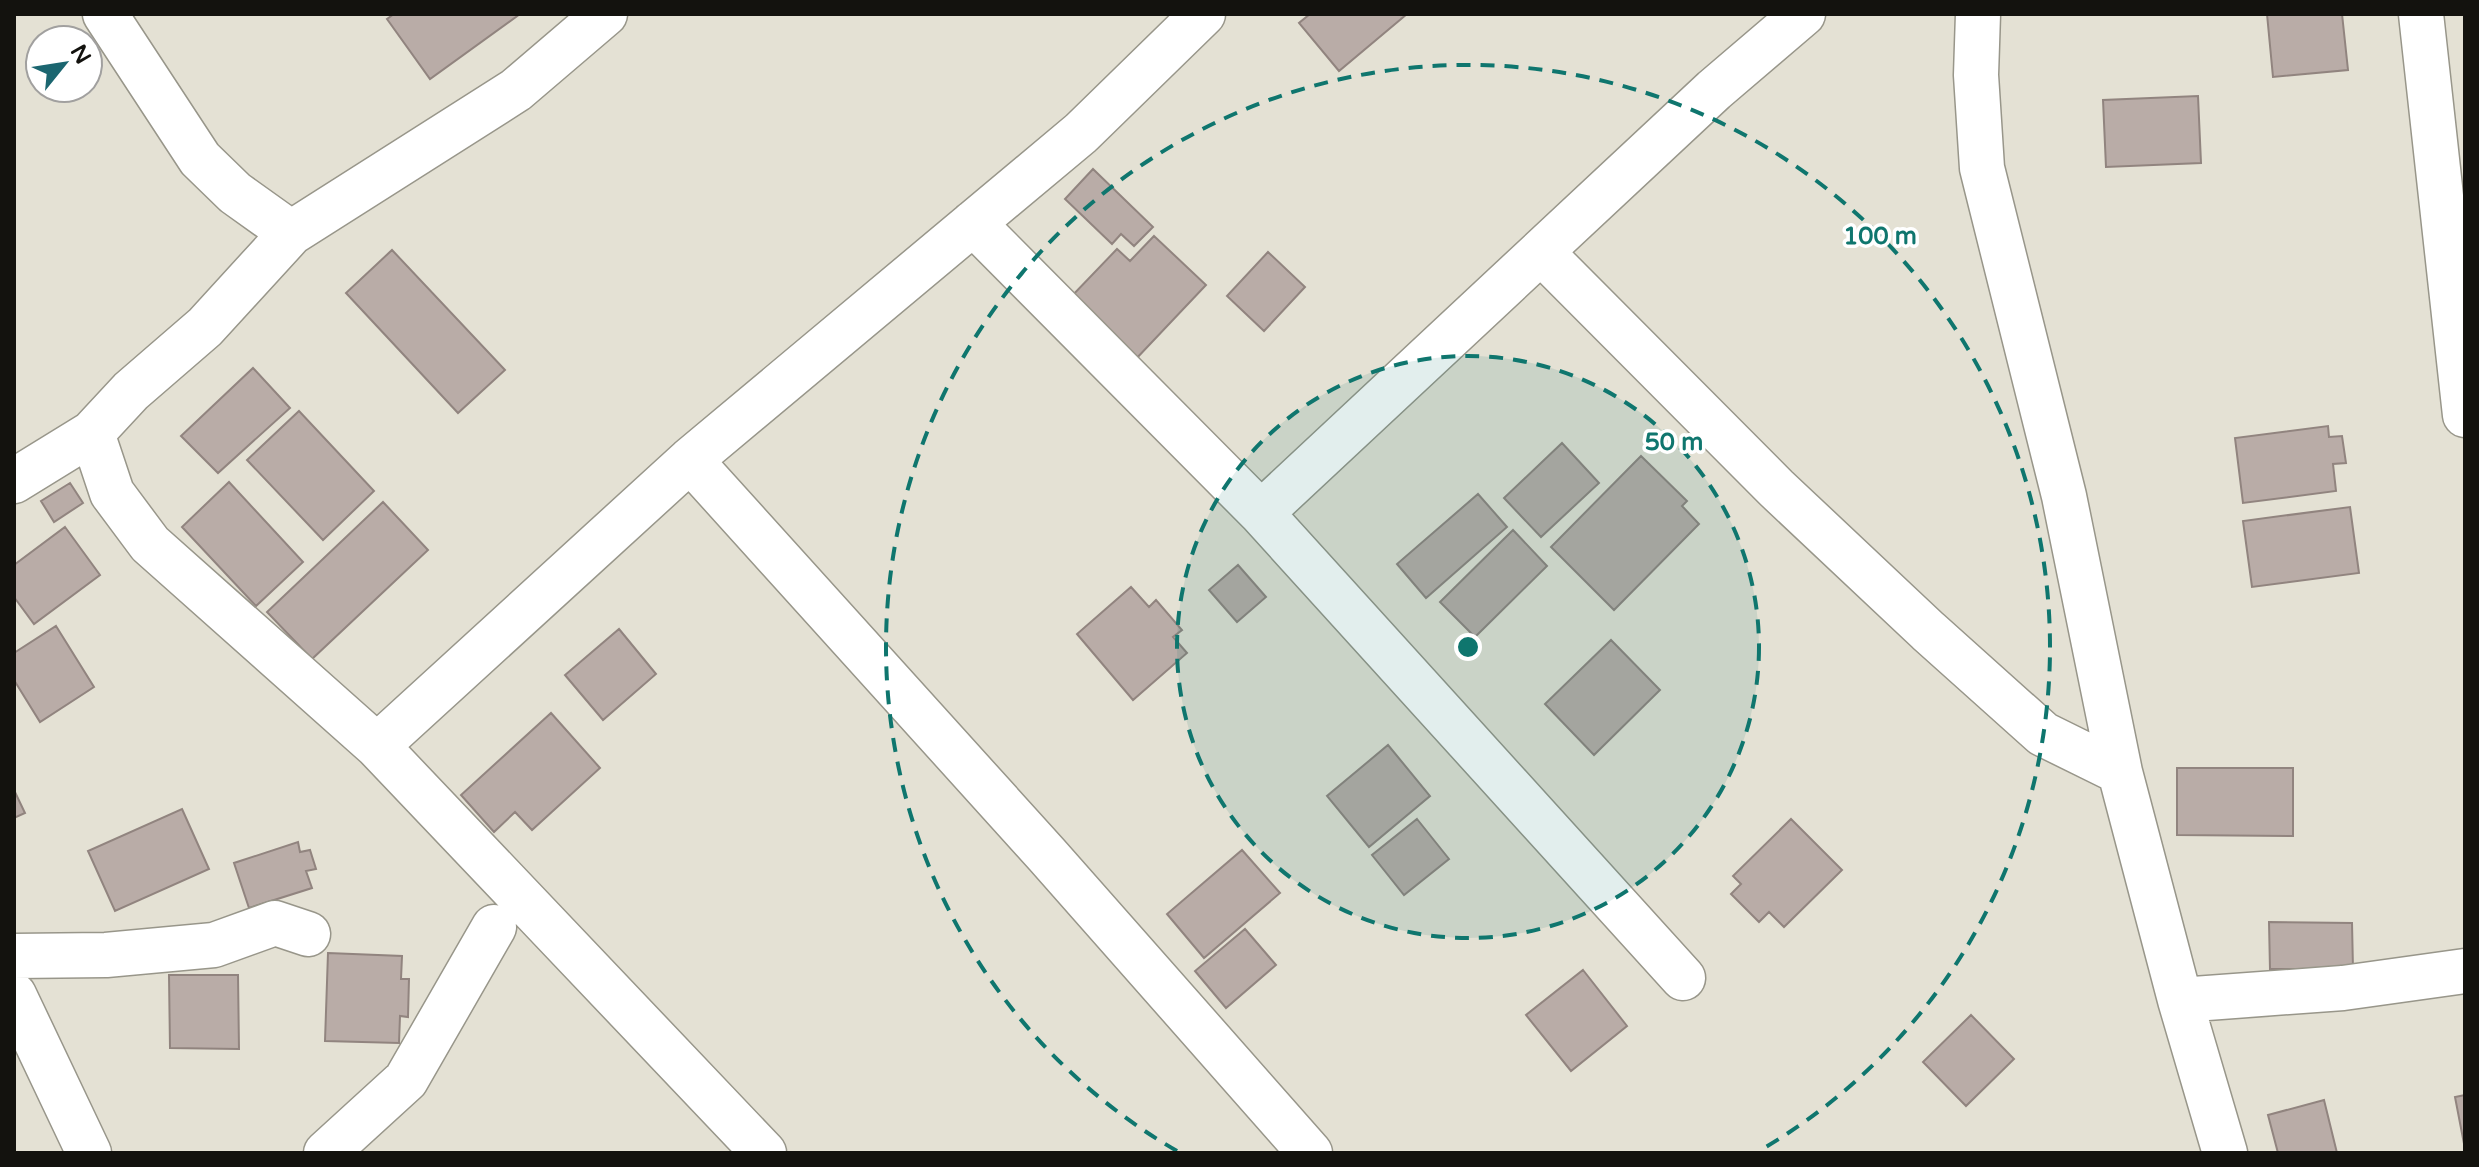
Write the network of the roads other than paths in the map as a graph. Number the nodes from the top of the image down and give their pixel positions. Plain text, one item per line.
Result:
1 (105, 14) edge
2 (605, 14) edge
3 (1203, 14) edge
4 (1803, 14) edge
5 (1978, 14) edge
6 (2421, 14) edge
7 (973, 223) junction
8 (291, 233) junction
9 (1542, 253) junction
10 (2465, 415) edge
11 (92, 433) junction
12 (690, 460) junction
13 (14, 481) edge
14 (1261, 513) junction
15 (377, 746) junction
16 (2120, 772) junction
17 (494, 927) dead end
18 (308, 934) dead end
19 (14, 956) edge
20 (2465, 971) edge
21 (1683, 978) dead end
22 (14, 995) edge
23 (2180, 1000) junction
24 (89, 1153) edge
25 (326, 1153) edge
26 (764, 1153) edge
27 (1310, 1153) edge
28 (2225, 1153) edge

1 - 8 street
2 - 8 street
3 - 7 street
4 - 9 street
5 - 16 street
6 - 10 street
7 - 12 street
7 - 14 street
8 - 11 street
9 - 14 street
9 - 16 street
11 - 13 street
11 - 15 street
12 - 15 street
12 - 27 street
14 - 21 street
15 - 26 street
16 - 23 street
17 - 25 street
18 - 19 street
20 - 23 street
22 - 24 street
23 - 28 street

